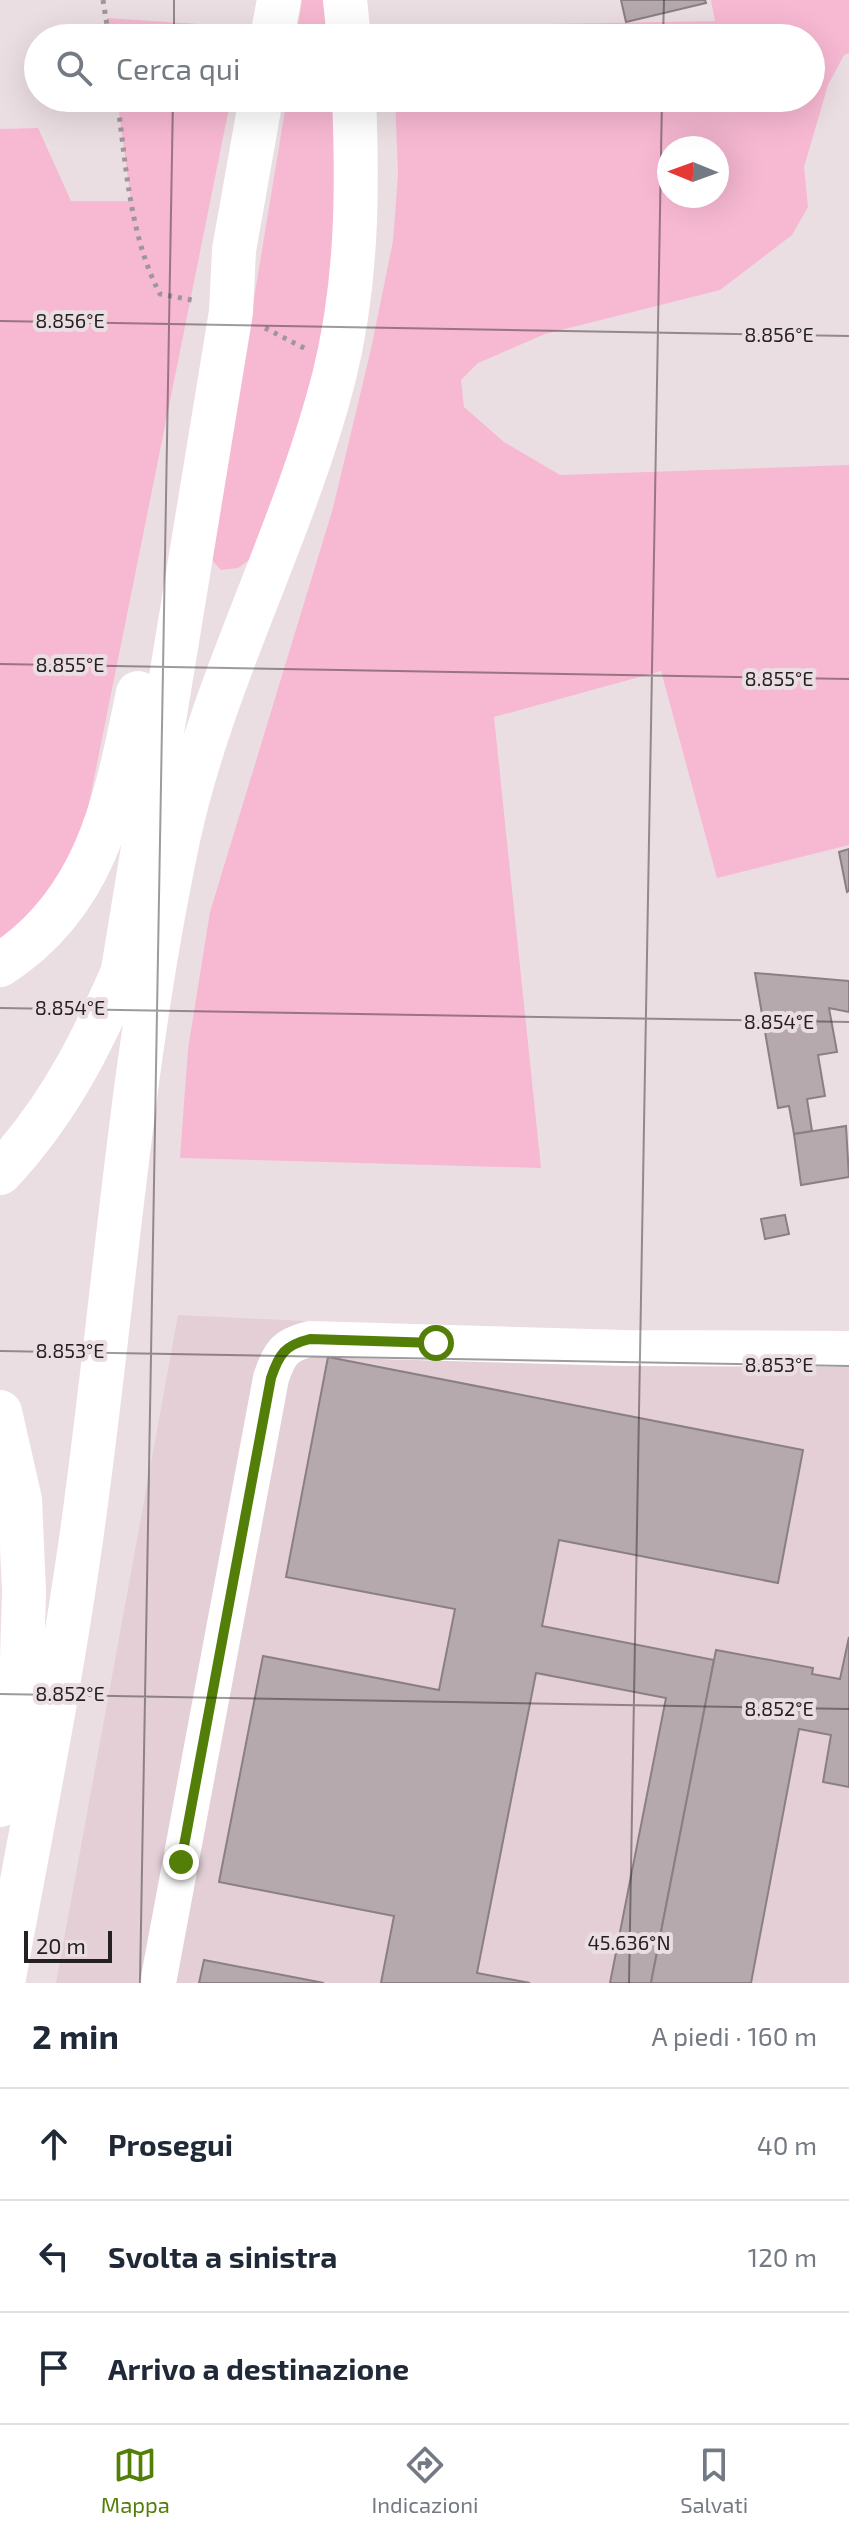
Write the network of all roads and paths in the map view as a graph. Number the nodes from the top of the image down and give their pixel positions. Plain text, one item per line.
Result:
1 (103, 0) edge
2 (279, 0) edge
3 (345, 0) edge
4 (107, 24) edge
5 (275, 24) edge
6 (348, 24) edge
7 (119, 112) edge
8 (259, 112) edge
9 (354, 112) edge
10 (222, 308) junction
11 (334, 376) junction
12 (179, 835) junction
13 (0, 965) edge
14 (122, 976) junction
15 (4, 1168) edge
16 (849, 1349) edge
17 (0, 1412) edge
18 (0, 1805) edge
19 (3, 1983) edge
20 (158, 1983) edge

1 - 4 path
2 - 5 highway
3 - 6 highway
7 - 10 path
8 - 10 highway
9 - 11 highway
10 - 11 path
10 - 13 highway
10 - 14 highway
11 - 12 highway
12 - 14 highway
12 - 19 highway
14 - 15 highway
16 - 20 street
17 - 18 highway

